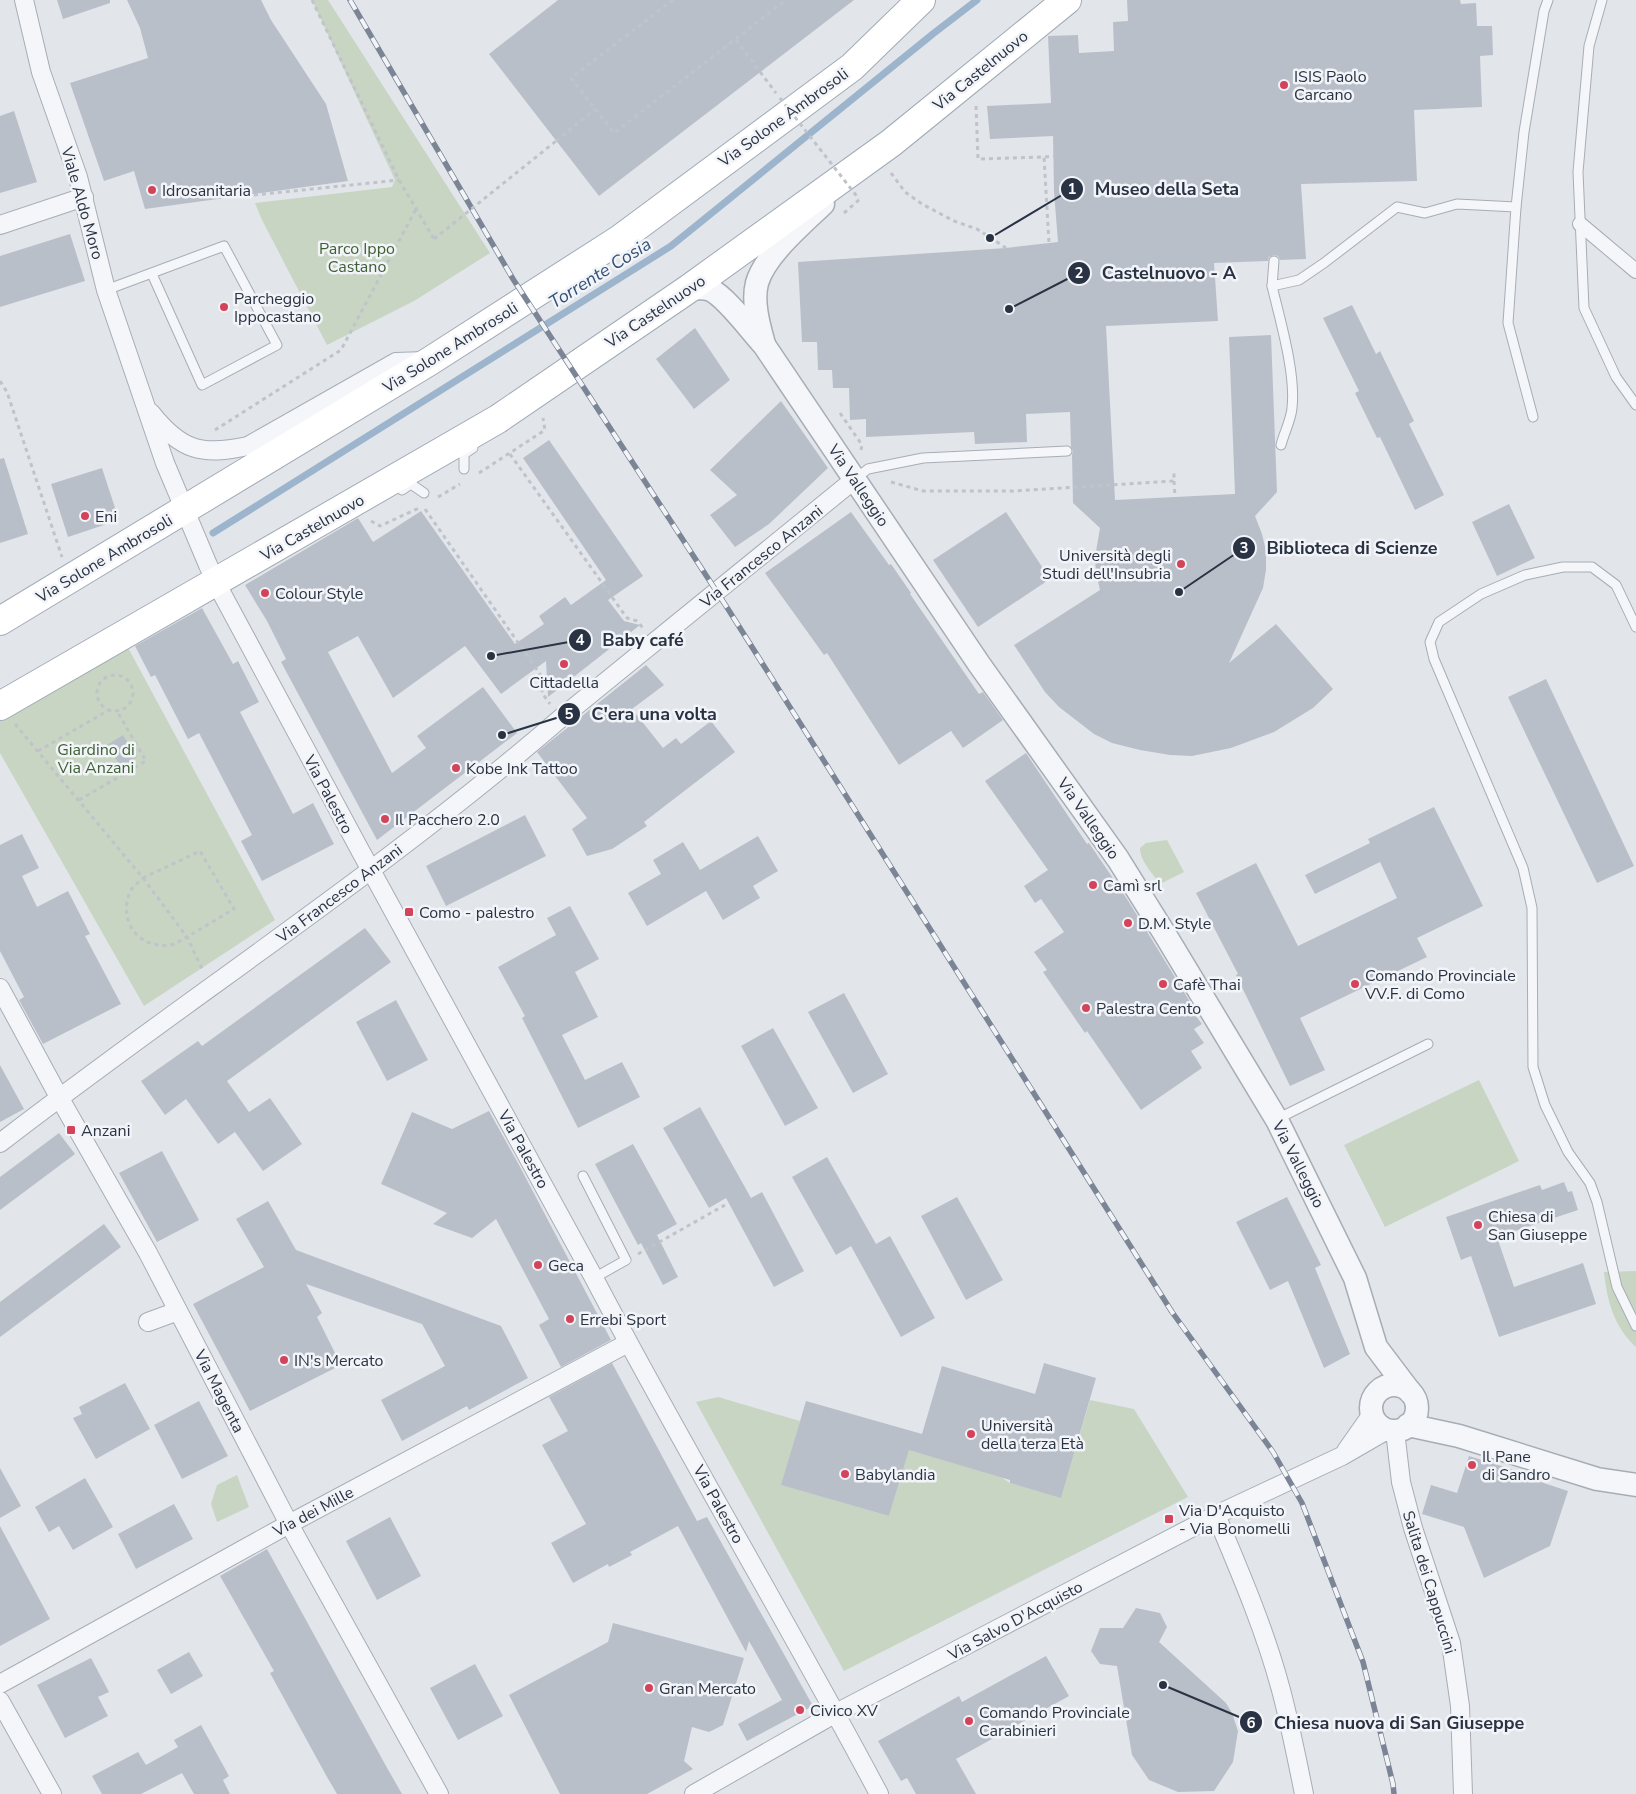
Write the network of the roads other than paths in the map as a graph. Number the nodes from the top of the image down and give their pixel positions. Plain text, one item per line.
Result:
1 (24, 0) edge
2 (922, 0) edge
3 (1548, 0) edge
4 (1602, 0) edge
5 (1065, 1) edge
6 (891, 143) junction
7 (84, 197) junction
8 (1516, 208) junction
9 (1580, 224) junction
10 (0, 225) edge
11 (1274, 260) dead end
12 (1636, 271) edge
13 (152, 274) junction
14 (1272, 286) junction
15 (106, 290) junction
16 (687, 290) junction
17 (764, 345) junction
18 (430, 361) junction
19 (144, 405) junction
20 (1636, 405) edge
21 (1533, 417) dead end
22 (486, 426) junction
23 (1281, 445) dead end
24 (1067, 451) dead end
25 (464, 468) dead end
26 (862, 474) junction
27 (385, 492) junction
28 (424, 493) dead end
29 (188, 518) junction
30 (212, 574) junction
31 (0, 620) edge
32 (1636, 627) edge
33 (0, 706) edge
34 (371, 870) junction
35 (0, 988) edge
36 (1428, 1044) dead end
37 (59, 1097) junction
38 (1277, 1120) junction
39 (0, 1143) edge
40 (583, 1176) dead end
41 (594, 1278) junction
42 (178, 1311) junction
43 (148, 1322) dead end
44 (1636, 1326) edge
45 (628, 1343) junction
46 (1376, 1347) junction
47 (1394, 1414) junction
48 (1636, 1485) edge
49 (1216, 1516) junction
50 (289, 1524) junction
51 (0, 1684) edge
52 (0, 1701) edge
53 (836, 1714) junction
54 (712, 1790) edge
55 (52, 1794) edge
56 (439, 1794) edge
57 (694, 1794) edge
58 (878, 1794) edge
59 (1304, 1794) edge
60 (1463, 1794) edge

1 - 7 street, Viale Aldo Moro
2 - 18 main road, Via Solone Ambrosoli
3 - 8 lane
4 - 9 lane
5 - 6 main road, Via Castelnuovo
6 - 16 main road, Via Castelnuovo
6 - 17 street, Via Valleggio
7 - 10 street
7 - 15 street, Viale Aldo Moro
8 - 14 lane
8 - 21 lane
9 - 12 street
9 - 20 lane
11 - 14 lane
13 - 13 lane
13 - 15 lane
14 - 23 lane
15 - 19 street, Viale Aldo Moro
16 - 17 street, Via Valleggio
16 - 22 main road, Via Castelnuovo
17 - 26 street, Via Valleggio
18 - 19 street, Viale Aldo Moro
18 - 29 main road, Via Solone Ambrosoli
19 - 29 street, Viale Aldo Moro
22 - 25 lane
22 - 27 main road, Via Castelnuovo
24 - 26 lane
26 - 34 street, Via Francesco Anzani
26 - 38 street, Via Valleggio
27 - 28 lane
27 - 30 main road, Via Castelnuovo
29 - 30 street, Via Palestro
29 - 31 main road, Via Solone Ambrosoli
30 - 33 main road
30 - 34 street, Via Palestro
32 - 44 lane
34 - 37 street, Via Francesco Anzani
34 - 41 street, Via Palestro
35 - 37 street, Via Magenta
36 - 38 lane
37 - 39 street, Via Francesco Anzani
37 - 42 street, Via Magenta
38 - 46 street, Via Valleggio
40 - 41 lane
41 - 45 street, Via Palestro
42 - 43 street
42 - 50 street, Via Magenta
45 - 50 street, Via dei Mille
45 - 53 street, Via Palestro
46 - 47 street, Via Valleggio
46 - 47 street, Via Valleggio
47 - 48 street
47 - 49 street, Via Salvo D'Acquisto
47 - 60 street, Salita dei Cappuccini
49 - 53 street, Via Salvo D'Acquisto
49 - 59 street
50 - 51 street, Via dei Mille
50 - 56 street, Via Magenta
52 - 55 street
53 - 54 street, Via Salvo D'Acquisto
53 - 58 street, Via Palestro
54 - 57 street, Via Salvo D'Acquisto

